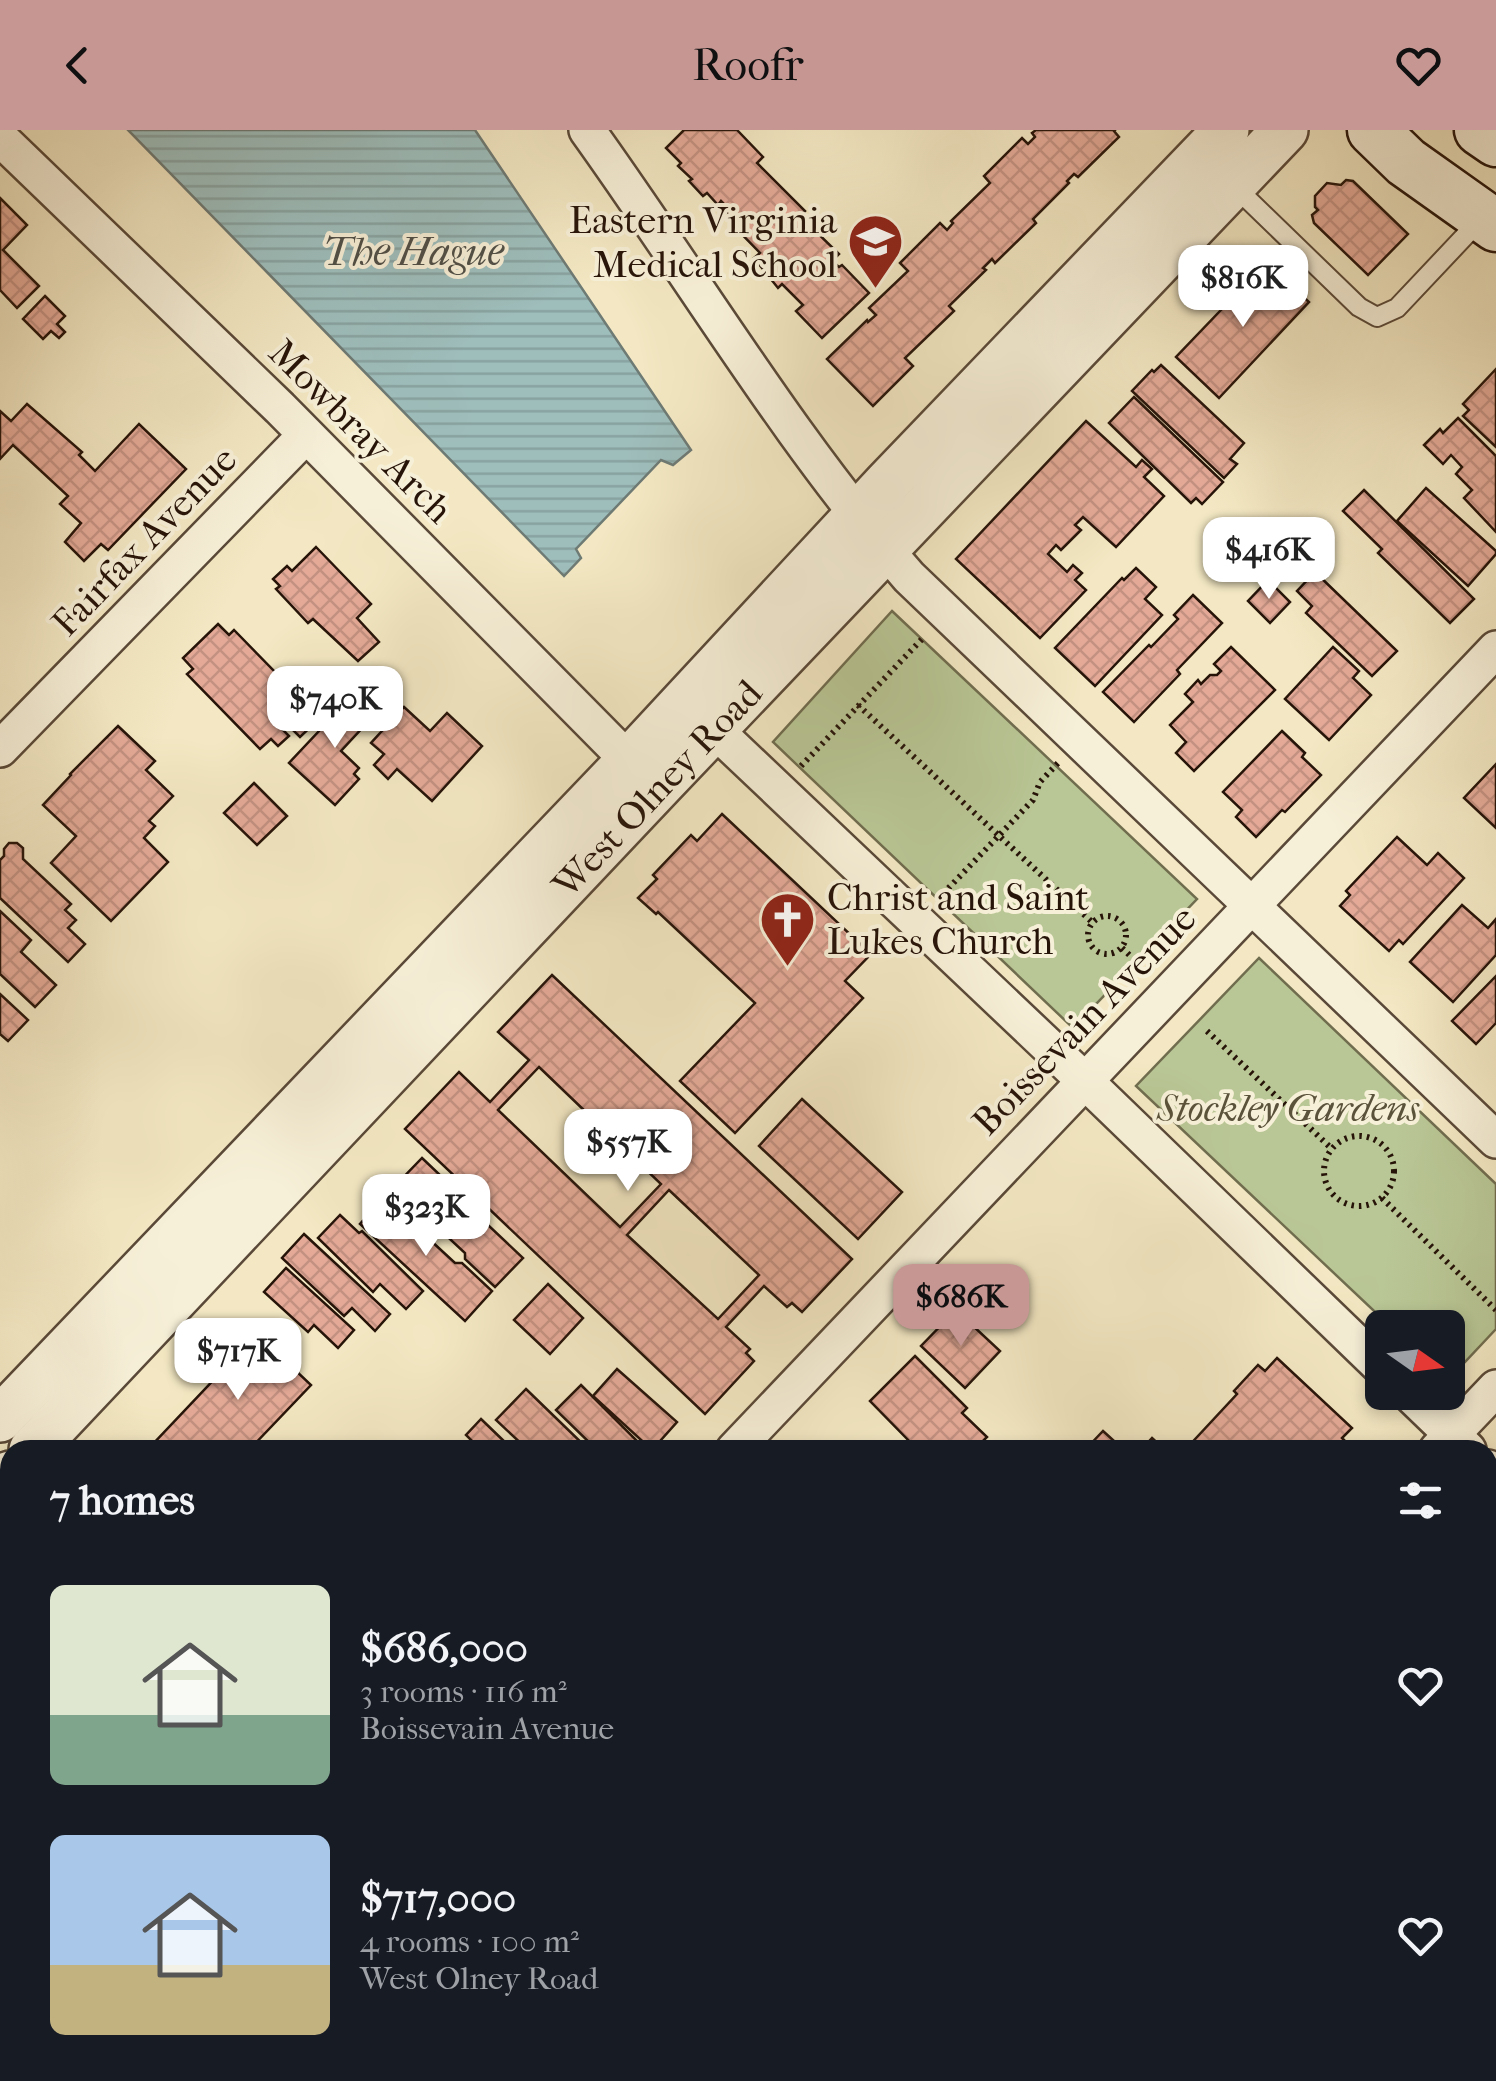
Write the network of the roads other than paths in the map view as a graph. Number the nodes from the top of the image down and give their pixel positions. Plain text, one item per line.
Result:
1 (1226, 130) edge
2 (1285, 130) edge
3 (1372, 130) edge
4 (1480, 130) edge
5 (595, 133) edge
6 (0, 138) edge
7 (1496, 142) edge
8 (1232, 185) junction
9 (1489, 221) edge
10 (306, 435) junction
11 (871, 531) junction
12 (1496, 650) edge
13 (699, 715) junction
14 (0, 749) edge
15 (645, 772) junction
16 (1252, 907) junction
17 (1085, 1081) junction
18 (1496, 1140) edge
19 (1365, 1352) edge
20 (1496, 1388) edge
21 (1423, 1410) edge
22 (0, 1419) edge
23 (41, 1440) edge
24 (744, 1440) edge
25 (1448, 1440) edge
26 (1456, 1440) edge

1 - 11 street, West Olney Road
2 - 8 street, West Olney Road
3 - 9 main road
4 - 7 main road
5 - 11 street
6 - 10 street, Mowbray Arch
8 - 9 lane
8 - 11 street, West Olney Road
10 - 14 street, Fairfax Avenue
10 - 15 street, Mowbray Arch
11 - 13 street, West Olney Road
11 - 16 street
12 - 16 street, Boissevain Avenue
13 - 15 street, West Olney Road
13 - 17 street
15 - 22 street, West Olney Road
15 - 23 street, West Olney Road
16 - 17 street, Boissevain Avenue
16 - 18 street
17 - 19 street
17 - 24 street, Boissevain Avenue
20 - 26 street
21 - 25 street

